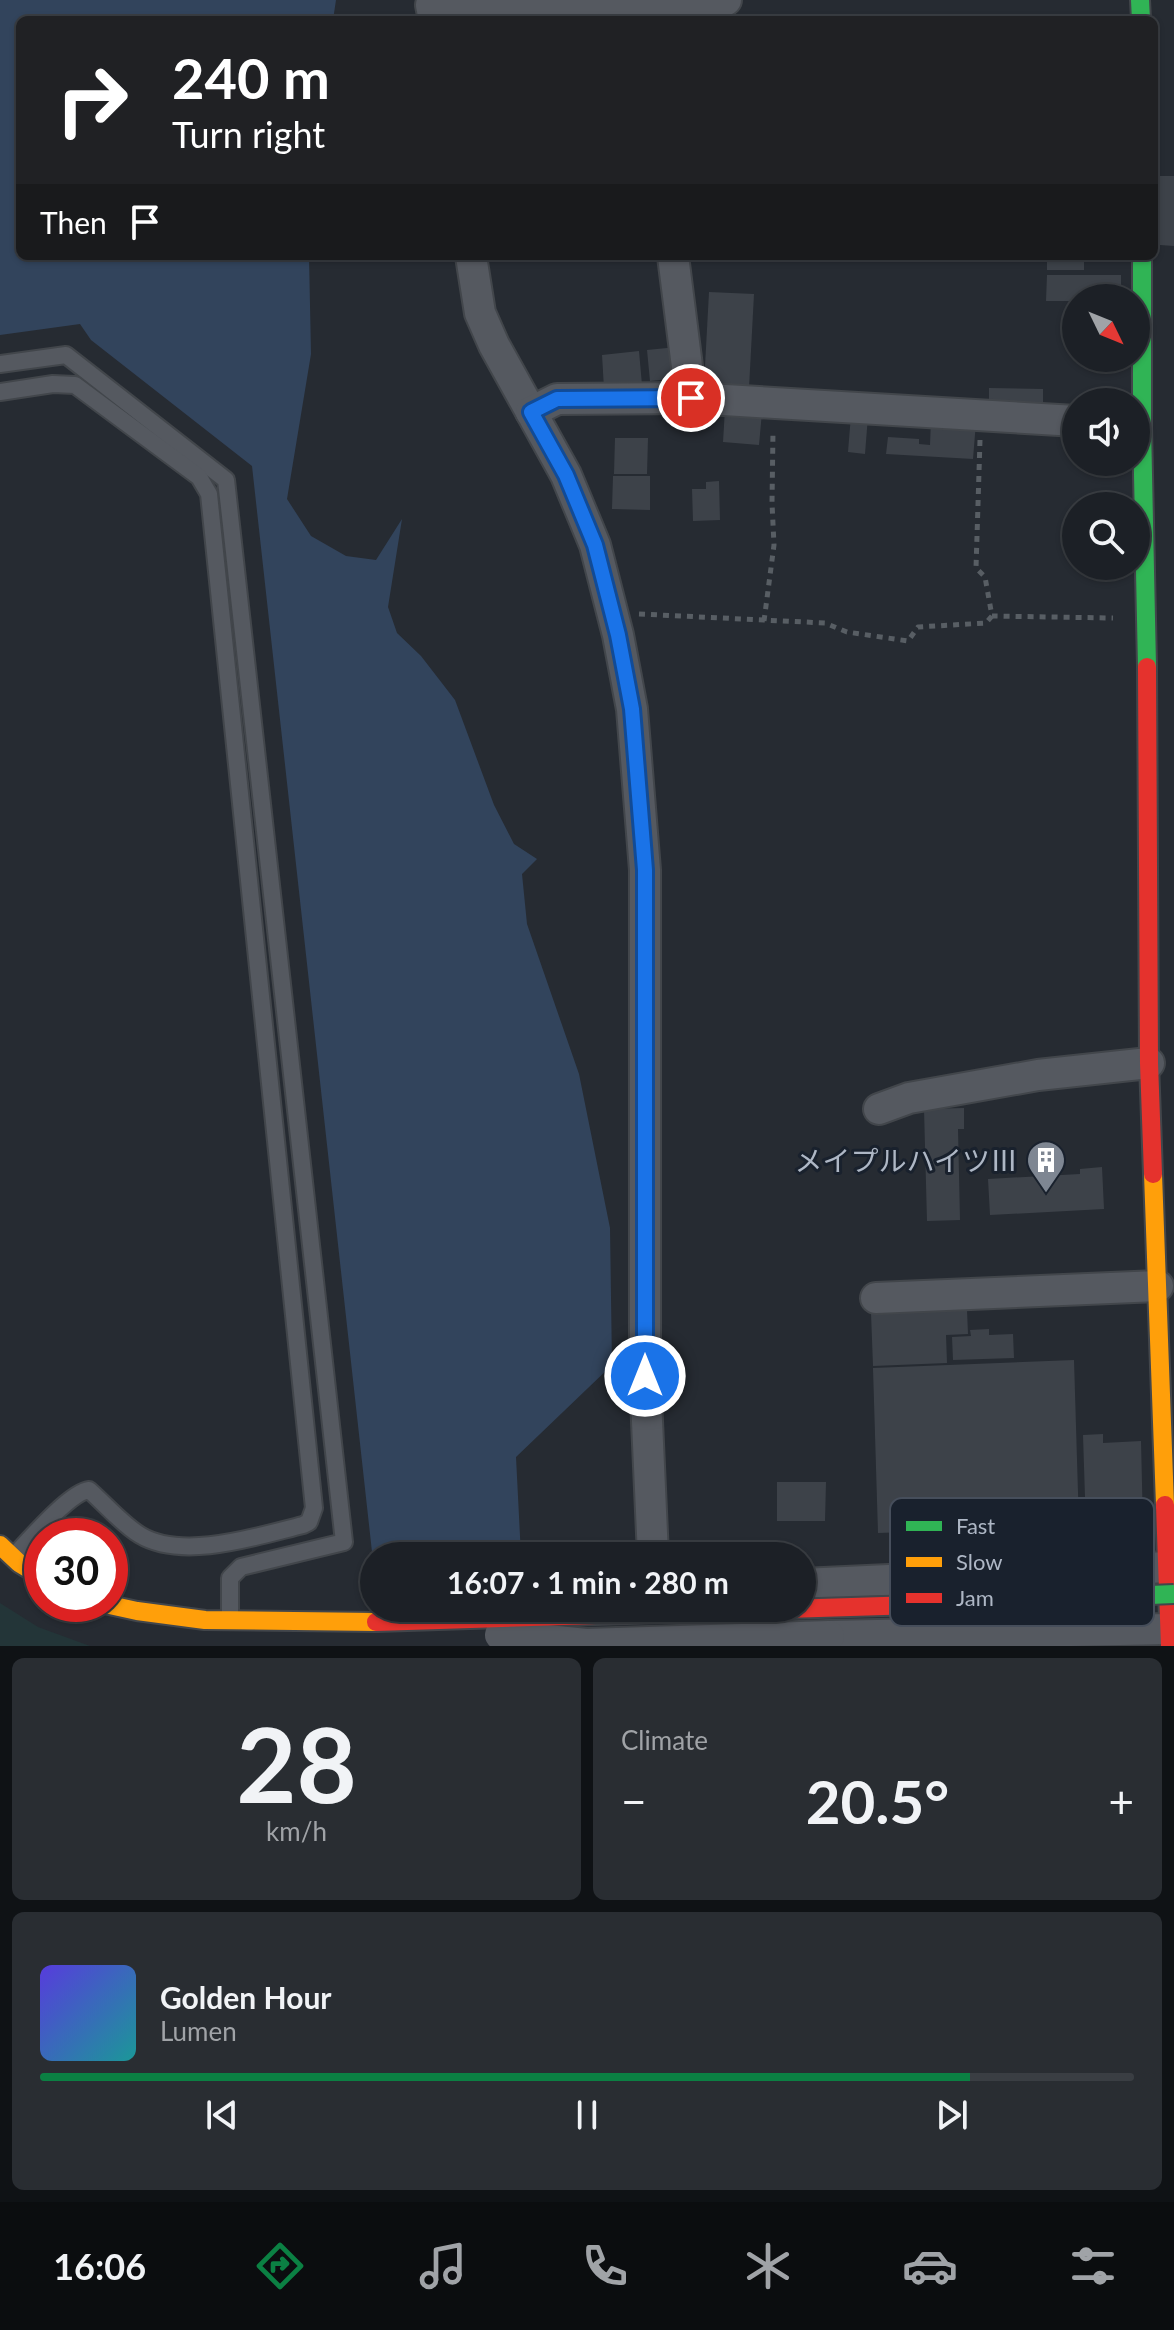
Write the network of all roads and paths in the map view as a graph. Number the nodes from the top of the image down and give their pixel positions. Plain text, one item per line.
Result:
1 (726, 0) edge
2 (645, 11) edge
3 (433, 16) edge
4 (472, 260) edge
5 (674, 260) edge
6 (1142, 260) edge
7 (0, 364) edge
8 (1140, 388) edge
9 (0, 392) edge
10 (691, 398) junction
11 (774, 402) junction
12 (531, 412) junction
13 (981, 415) junction
14 (1062, 420) edge
15 (1141, 476) edge
16 (612, 612) junction
17 (992, 616) junction
18 (1146, 618) junction
19 (764, 621) junction
20 (1149, 1063) junction
21 (1162, 1106) edge
22 (879, 1109) dead end
23 (1158, 1286) junction
24 (876, 1298) dead end
25 (652, 1542) edge
26 (6, 1551) edge
27 (24, 1564) edge
28 (1171, 1581) edge
29 (816, 1583) edge
30 (890, 1583) edge
31 (890, 1603) edge
32 (816, 1608) edge
33 (128, 1609) edge
34 (230, 1621) junction
35 (360, 1622) edge
36 (376, 1622) edge
37 (656, 1622) edge
38 (1170, 1637) edge
39 (924, 1640) edge
40 (657, 1646) edge

1 - 2 street
2 - 3 street
4 - 12 street
5 - 10 street
6 - 8 street
7 - 34 lane
9 - 26 lane
10 - 11 street
10 - 12 street
11 - 13 street
11 - 19 path
12 - 16 street
13 - 14 street
13 - 17 path
15 - 18 street
16 - 19 path
16 - 25 street
17 - 18 path
17 - 19 path
18 - 20 street
20 - 21 street
20 - 22 street
21 - 23 street
23 - 24 street
23 - 28 street
26 - 27 street
28 - 38 street
29 - 30 street
31 - 32 street, bridge
33 - 34 street
34 - 35 street
36 - 39 street, bridge
37 - 40 street
38 - 39 street

